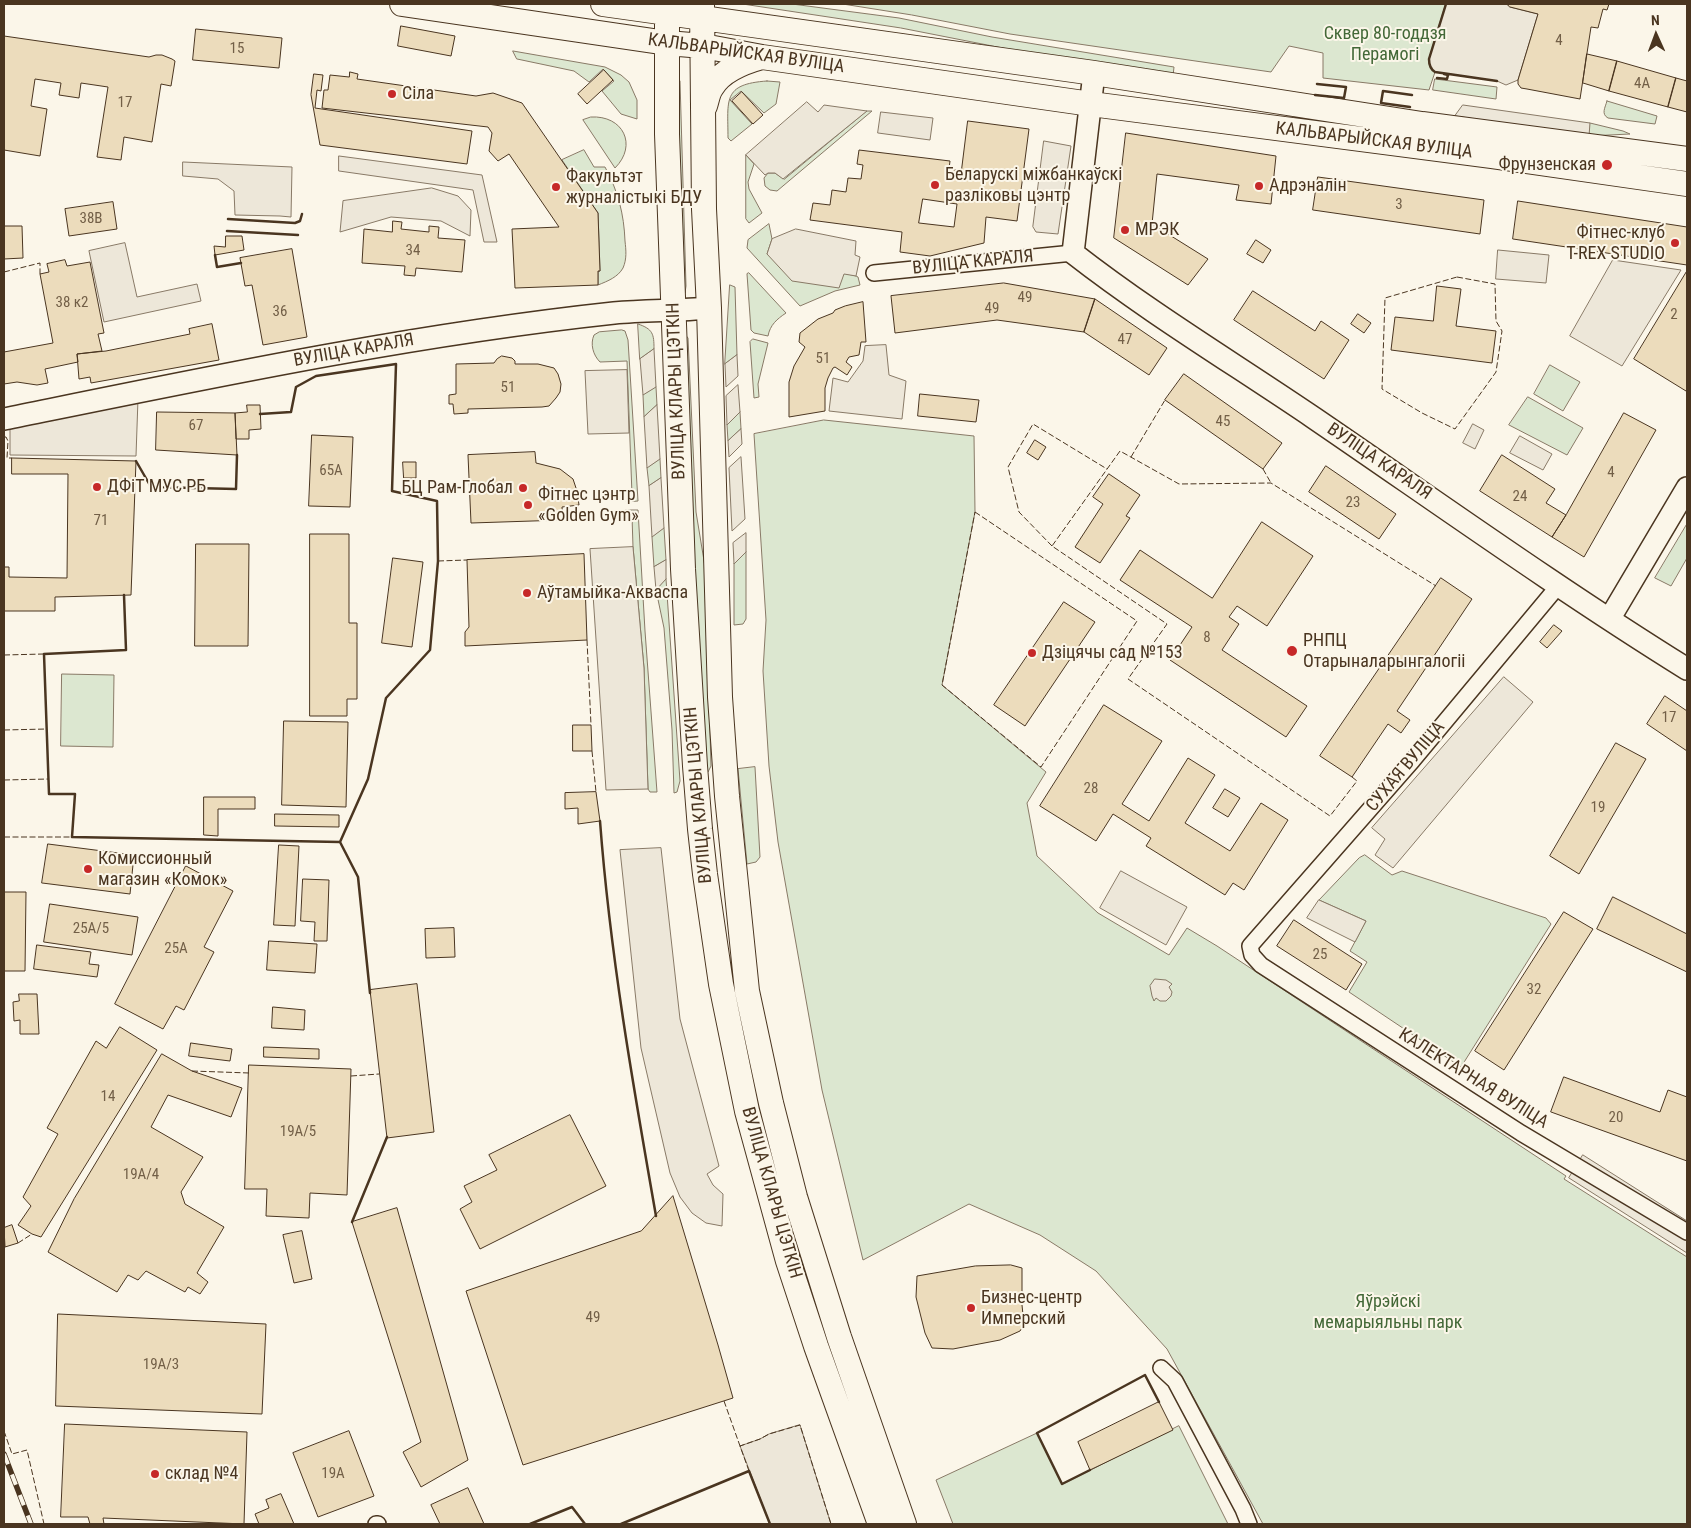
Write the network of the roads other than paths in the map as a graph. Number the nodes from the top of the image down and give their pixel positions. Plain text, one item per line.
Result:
1 (402, 4) edge
2 (603, 4) edge
3 (730, 4) edge
4 (667, 8) edge
5 (702, 10) edge
6 (793, 30) junction
7 (667, 43) junction
8 (703, 46) junction
9 (762, 57) junction
10 (1094, 73) junction
11 (1091, 104) junction
12 (703, 110) junction
13 (1687, 160) edge
14 (1687, 184) edge
15 (1073, 253) junction
16 (874, 273) dead end
17 (709, 308) junction
18 (675, 311) junction
19 (4, 419) edge
20 (1687, 488) edge
21 (1560, 585) junction
22 (1610, 618) junction
23 (1687, 669) edge
24 (1250, 946) joint
25 (1687, 1232) edge
26 (1161, 1368) dead end
27 (880, 1524) edge
28 (904, 1524) edge
29 (1248, 1524) edge

1 - 7 main road, КАЛЬВАРЫЙСКАЯ ВУЛІЦА
2 - 4 main road, КАЛЬВАРЫЙСКАЯ ВУЛІЦА
3 - 6 main road
4 - 5 main road, КАЛЬВАРЫЙСКАЯ ВУЛІЦА
4 - 7 main road, ВУЛІЦА КЛАРЫ ЦЭТКІН
5 - 6 main road, КАЛЬВАРЫЙСКАЯ ВУЛІЦА
5 - 8 main road, ВУЛІЦА КЛАРЫ ЦЭТКІН
6 - 10 main road, КАЛЬВАРЫЙСКАЯ ВУЛІЦА
7 - 8 main road, КАЛЬВАРЫЙСКАЯ ВУЛІЦА
7 - 18 main road, ВУЛІЦА КЛАРЫ ЦЭТКІН
8 - 9 main road, КАЛЬВАРЫЙСКАЯ ВУЛІЦА
8 - 12 main road, ВУЛІЦА КЛАРЫ ЦЭТКІН
9 - 11 main road, КАЛЬВАРЫЙСКАЯ ВУЛІЦА
9 - 12 main road
10 - 11 main road
10 - 13 main road, КАЛЬВАРЫЙСКАЯ ВУЛІЦА
11 - 14 main road, КАЛЬВАРЫЙСКАЯ ВУЛІЦА
11 - 15 main road
12 - 17 main road, ВУЛІЦА КЛАРЫ ЦЭТКІН
15 - 16 street, ВУЛІЦА КАРАЛЯ
15 - 21 main road, ВУЛІЦА КАРАЛЯ
17 - 18 main road, ВУЛІЦА КАРАЛЯ
17 - 28 main road, ВУЛІЦА КЛАРЫ ЦЭТКІН
18 - 19 main road, ВУЛІЦА КАРАЛЯ
18 - 27 main road, ВУЛІЦА КЛАРЫ ЦЭТКІН
20 - 22 main road
21 - 22 main road, ВУЛІЦА КАРАЛЯ
21 - 24 street, СУХАЯ ВУЛІЦА
22 - 23 main road, ВУЛІЦА КАРАЛЯ
24 - 25 street, КАЛЕКТАРНАЯ ВУЛІЦА
26 - 29 street

